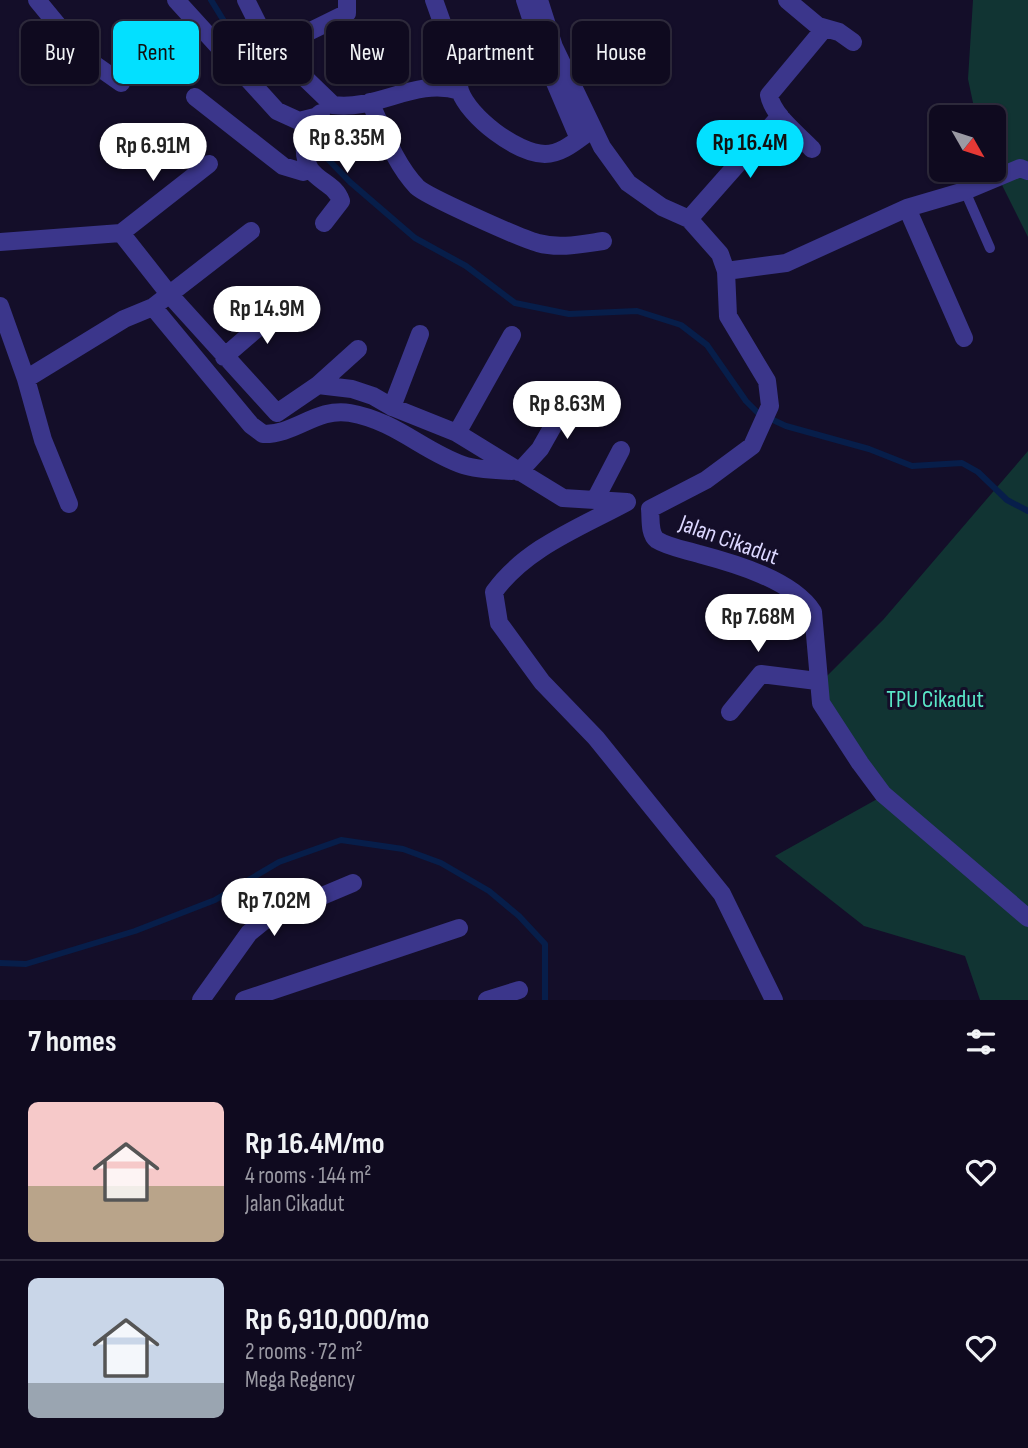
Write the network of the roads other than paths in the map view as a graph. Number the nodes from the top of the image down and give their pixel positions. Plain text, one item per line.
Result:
1 (37, 0) edge
2 (176, 0) edge
3 (246, 0) edge
4 (346, 0) edge
5 (434, 0) edge
6 (525, 0) edge
7 (539, 0) edge
8 (787, 0) edge
9 (256, 21) edge
10 (824, 29) junction
11 (312, 30) edge
12 (853, 42) dead end
13 (113, 77) edge
14 (311, 84) edge
15 (460, 91) junction
16 (195, 97) dead end
17 (370, 102) junction
18 (333, 105) junction
19 (780, 116) junction
20 (315, 117) junction
21 (586, 134) junction
22 (813, 149) dead end
23 (209, 164) dead end
24 (310, 169) junction
25 (1028, 171) edge
26 (965, 191) junction
27 (907, 208) junction
28 (689, 219) junction
29 (324, 223) dead end
30 (251, 231) dead end
31 (121, 233) junction
32 (603, 241) dead end
33 (0, 242) edge
34 (990, 248) dead end
35 (726, 271) junction
36 (169, 294) junction
37 (284, 305) dead end
38 (0, 306) edge
39 (153, 307) junction
40 (420, 334) dead end
41 (512, 335) dead end
42 (964, 338) dead end
43 (358, 349) dead end
44 (225, 357) junction
45 (26, 379) junction
46 (318, 385) junction
47 (569, 396) dead end
48 (392, 408) junction
49 (457, 432) junction
50 (621, 450) dead end
51 (519, 472) junction
52 (595, 500) junction
53 (627, 502) junction
54 (69, 504) dead end
55 (650, 509) junction
56 (817, 681) junction
57 (730, 712) dead end
58 (352, 883) dead end
59 (1028, 918) edge
60 (459, 929) dead end
61 (519, 990) dead end
62 (201, 1000) edge
63 (244, 1000) edge
64 (487, 1000) edge
65 (774, 1000) edge

1 - 13 street
2 - 20 street
3 - 9 street
4 - 11 street
5 - 15 street
6 - 21 street
7 - 21 street, Jalan Cikadut
8 - 10 street
10 - 12 street
10 - 19 street
14 - 18 street
15 - 17 street
15 - 21 street
16 - 24 street
17 - 18 street
17 - 32 street
18 - 20 street
19 - 22 street
19 - 28 street
20 - 24 street
21 - 28 street, Jalan Cikadut
23 - 31 street
24 - 29 street
25 - 26 street
26 - 27 street
26 - 34 lane
27 - 35 street
27 - 42 street
28 - 35 street, Jalan Cikadut
30 - 36 street
31 - 33 street
31 - 36 street
35 - 55 street, Jalan Cikadut
36 - 39 street
36 - 44 street
37 - 44 street
38 - 45 street
39 - 45 street
39 - 51 street
40 - 48 street
41 - 49 street
43 - 46 street
44 - 46 street
45 - 54 street
46 - 48 street
47 - 51 street
48 - 49 street
49 - 51 street
50 - 52 street
51 - 52 street
52 - 53 street
53 - 55 street
53 - 65 street
55 - 56 street, Jalan Cikadut
56 - 57 street
56 - 59 street, Jalan Cikadut
58 - 62 street
60 - 63 street
61 - 64 street

